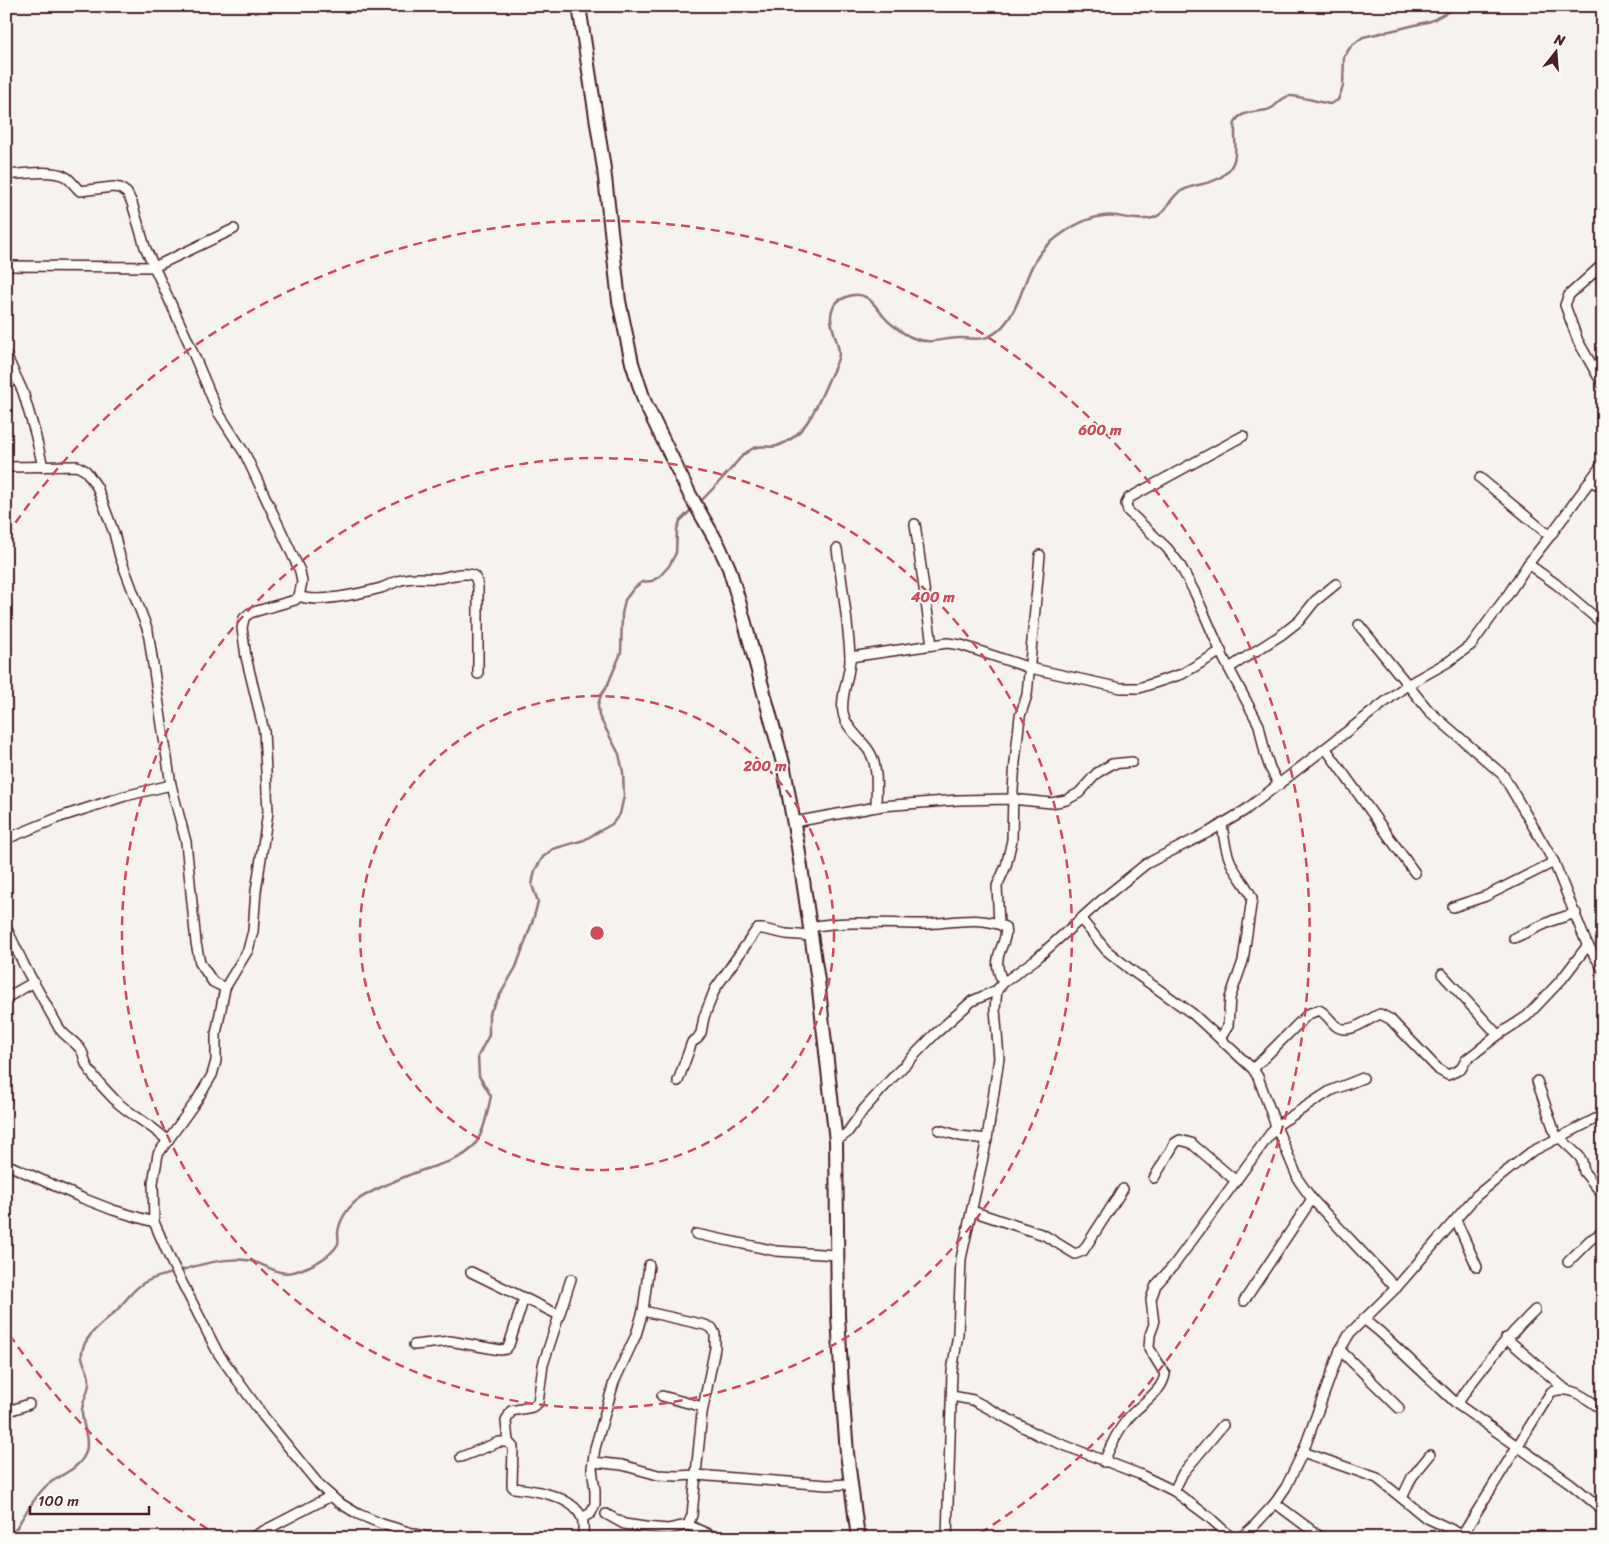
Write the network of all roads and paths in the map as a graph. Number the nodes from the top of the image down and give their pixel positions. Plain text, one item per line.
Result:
1 (578, 6) edge
2 (6, 175) edge
3 (234, 229) dead end
4 (1603, 264) edge
5 (6, 266) edge
6 (154, 267) junction
7 (6, 355) edge
8 (1600, 375) edge
9 (1603, 385) edge
10 (1243, 436) dead end
11 (1603, 463) edge
12 (6, 466) edge
13 (43, 467) junction
14 (1480, 478) dead end
15 (1590, 481) junction
16 (1603, 487) edge
17 (915, 524) dead end
18 (1550, 536) junction
19 (837, 549) dead end
20 (1040, 555) dead end
21 (1528, 564) junction
22 (1336, 584) dead end
23 (299, 596) junction
24 (1603, 624) edge
25 (1359, 625) dead end
26 (932, 646) junction
27 (1221, 651) junction
28 (850, 657) junction
29 (1030, 668) junction
30 (1229, 668) junction
31 (478, 674) dead end
32 (1407, 685) junction
33 (1326, 749) junction
34 (1132, 762) dead end
35 (1279, 784) junction
36 (171, 785) junction
37 (1012, 799) junction
38 (876, 807) junction
39 (794, 822) junction
40 (1222, 824) junction
41 (6, 839) edge
42 (1554, 862) junction
43 (1415, 873) dead end
44 (1453, 907) dead end
45 (1576, 914) junction
46 (1080, 919) junction
47 (999, 924) junction
48 (6, 926) edge
49 (810, 931) junction
50 (1514, 938) dead end
51 (1588, 945) junction
52 (1603, 969) edge
53 (1442, 974) dead end
54 (34, 982) junction
55 (1000, 987) junction
56 (226, 988) junction
57 (6, 998) edge
58 (1498, 1035) junction
59 (1220, 1038) junction
60 (1252, 1069) junction
61 (1363, 1078) dead end
62 (678, 1081) dead end
63 (1537, 1081) dead end
64 (1603, 1116) edge
65 (1276, 1126) junction
66 (939, 1130) dead end
67 (987, 1139) junction
68 (1558, 1139) junction
69 (836, 1140) junction
70 (168, 1141) junction
71 (6, 1164) edge
72 (1154, 1178) dead end
73 (1236, 1181) junction
74 (1123, 1189) dead end
75 (1603, 1195) edge
76 (1312, 1199) junction
77 (972, 1211) junction
78 (1456, 1220) junction
79 (154, 1222) junction
80 (1603, 1232) edge
81 (696, 1234) dead end
82 (837, 1255) junction
83 (1568, 1262) dead end
84 (649, 1265) dead end
85 (1477, 1267) dead end
86 (471, 1272) dead end
87 (571, 1279) dead end
88 (1396, 1288) junction
89 (524, 1298) junction
90 (1244, 1302) dead end
91 (1535, 1310) dead end
92 (642, 1311) junction
93 (559, 1315) junction
94 (1364, 1319) junction
95 (1506, 1338) junction
96 (414, 1345) dead end
97 (1340, 1350) junction
98 (1565, 1388) junction
99 (662, 1396) dead end
100 (952, 1396) junction
101 (29, 1404) dead end
102 (1457, 1404) junction
103 (703, 1407) junction
104 (1400, 1408) dead end
105 (1603, 1410) edge
106 (6, 1412) edge
107 (1223, 1425) dead end
108 (508, 1442) junction
109 (1518, 1446) junction
110 (1303, 1452) junction
111 (1430, 1455) dead end
112 (461, 1457) dead end
113 (593, 1462) junction
114 (1104, 1462) junction
115 (696, 1475) junction
116 (851, 1484) junction
117 (1174, 1491) junction
118 (331, 1496) junction
119 (1402, 1498) junction
120 (1275, 1504) junction
121 (1603, 1510) edge
122 (606, 1514) dead end
123 (582, 1518) junction
124 (688, 1525) junction
125 (1466, 1536) edge
126 (425, 1537) edge
127 (250, 1538) edge
128 (583, 1538) edge
129 (717, 1538) edge
130 (858, 1538) edge
131 (947, 1538) edge
132 (1232, 1538) edge
133 (1240, 1538) edge
134 (1322, 1538) edge

1 - 39 main road
2 - 6 street
3 - 6 street
4 - 8 street
5 - 6 street
6 - 23 street
7 - 13 street
8 - 9 street
10 - 27 street
11 - 15 street
12 - 13 street
13 - 36 street
14 - 18 street
15 - 16 street
15 - 18 street
17 - 26 street
18 - 21 street
19 - 28 street
20 - 29 street
21 - 24 street
21 - 32 street
22 - 30 street
23 - 31 street
23 - 56 street
25 - 32 street
26 - 28 street
26 - 29 street
27 - 29 street
27 - 30 street
28 - 38 street
29 - 37 street
30 - 35 street
32 - 33 street
32 - 42 street
33 - 35 street
33 - 43 street
34 - 37 street
35 - 40 street
36 - 41 street
36 - 56 street
37 - 38 street
37 - 47 street
38 - 39 street
39 - 49 main road
40 - 46 street
40 - 59 street
42 - 44 street
42 - 45 street
45 - 50 street
45 - 51 street
46 - 55 street
46 - 59 street
47 - 49 street
47 - 55 street
48 - 54 street
49 - 62 street
49 - 69 main road
51 - 52 street
51 - 58 street
53 - 58 street
54 - 57 street
54 - 70 street
55 - 67 street
55 - 69 street
56 - 70 street
58 - 60 street
59 - 60 street
60 - 65 street
61 - 65 street
63 - 68 street
64 - 68 street
65 - 73 street
65 - 76 street
66 - 67 street
67 - 77 street
68 - 75 street
68 - 78 street
69 - 82 main road
70 - 79 street
71 - 79 street
72 - 73 street
73 - 114 street
74 - 77 street
76 - 88 street
76 - 90 street
77 - 100 street
78 - 85 street
78 - 88 street
79 - 118 street
80 - 83 street
81 - 82 street
82 - 116 main road
84 - 92 street
86 - 89 street
87 - 93 street
88 - 94 street
89 - 93 street
89 - 96 street
91 - 95 street
92 - 103 street
92 - 113 street
93 - 108 street
94 - 97 street
94 - 102 street
95 - 98 street
95 - 102 street
97 - 104 street
97 - 110 street
98 - 105 street
98 - 109 street
99 - 103 street
100 - 114 street
100 - 131 street
101 - 106 street
102 - 109 street
103 - 115 street
107 - 117 street
108 - 112 street
108 - 123 street
109 - 121 street
109 - 125 street
110 - 119 street
110 - 120 street
111 - 119 street
113 - 115 street
113 - 123 street
114 - 117 street
115 - 116 street
115 - 124 street
116 - 130 main road
117 - 132 street
118 - 126 street
118 - 127 street
119 - 125 street
120 - 133 street
120 - 134 street
122 - 124 street
123 - 128 street
124 - 129 street

